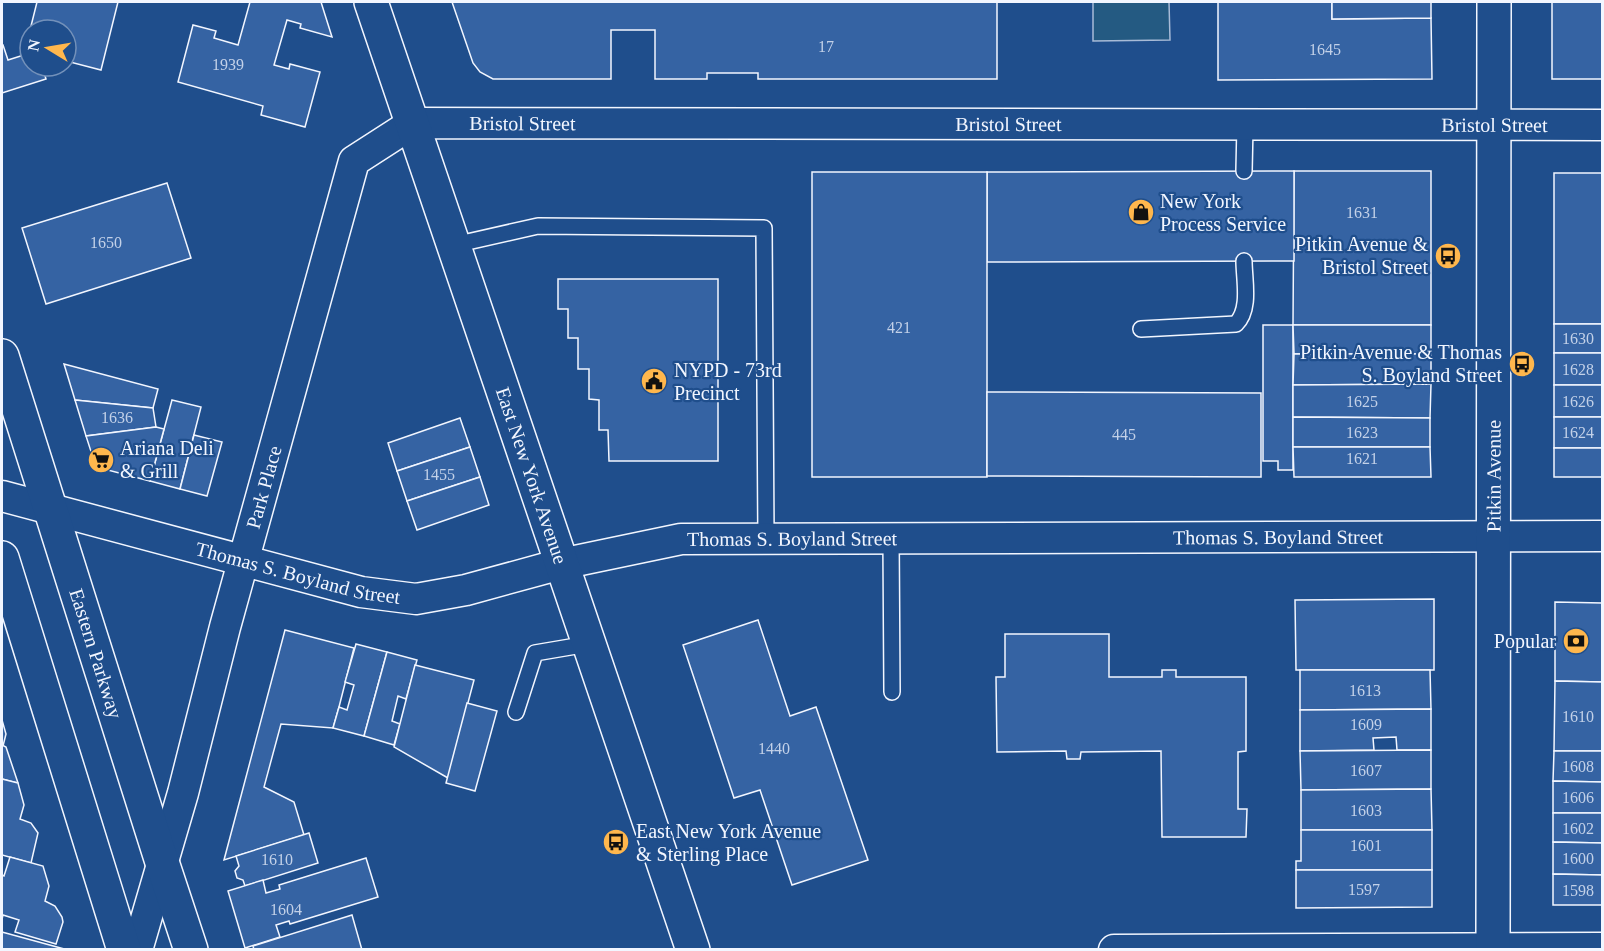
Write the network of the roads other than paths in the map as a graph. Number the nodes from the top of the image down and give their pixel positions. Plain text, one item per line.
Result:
1 (371, 2) edge
2 (1494, 2) edge
3 (413, 123) junction
4 (1245, 124) junction
5 (1494, 125) junction
6 (1602, 125) edge
7 (1244, 171) dead end
8 (454, 245) junction
9 (1244, 261) dead end
10 (1141, 329) dead end
11 (2, 356) edge
12 (2, 496) edge
13 (51, 509) junction
14 (1494, 536) junction
15 (1602, 536) edge
16 (891, 538) junction
17 (766, 539) junction
18 (2, 558) edge
19 (245, 561) junction
20 (561, 564) junction
21 (588, 644) junction
22 (892, 692) dead end
23 (516, 712) dead end
24 (162, 862) junction
25 (1602, 948) edge
26 (1187, 949) edge
27 (1492, 949) edge
28 (124, 950) edge
29 (137, 950) edge
30 (191, 950) edge
31 (693, 950) edge
32 (1114, 950) edge

1 - 3 main road, East New York Avenue
2 - 5 main road, Pitkin Avenue
3 - 4 street, Bristol Street
3 - 8 main road, East New York Avenue
3 - 19 street, Park Place
4 - 5 street, Bristol Street
4 - 7 lane
5 - 6 street, Bristol Street
5 - 14 main road, Pitkin Avenue
8 - 17 lane
8 - 20 main road, East New York Avenue
9 - 10 lane
11 - 13 main road, Eastern Parkway
12 - 13 street, Thomas S. Boyland Street
13 - 19 street, Thomas S. Boyland Street
13 - 24 main road, Eastern Parkway
14 - 15 street, Thomas S. Boyland Street
14 - 16 street, Thomas S. Boyland Street
14 - 27 main road, Pitkin Avenue
16 - 17 street, Thomas S. Boyland Street
16 - 22 lane
17 - 20 street, Thomas S. Boyland Street
18 - 28 main road
19 - 20 street, Thomas S. Boyland Street
19 - 24 street, Park Place
20 - 21 main road, East New York Avenue
21 - 23 lane
21 - 31 main road, East New York Avenue
24 - 29 street, Park Place
24 - 30 main road, Eastern Parkway
25 - 27 street
26 - 27 street
26 - 32 street

